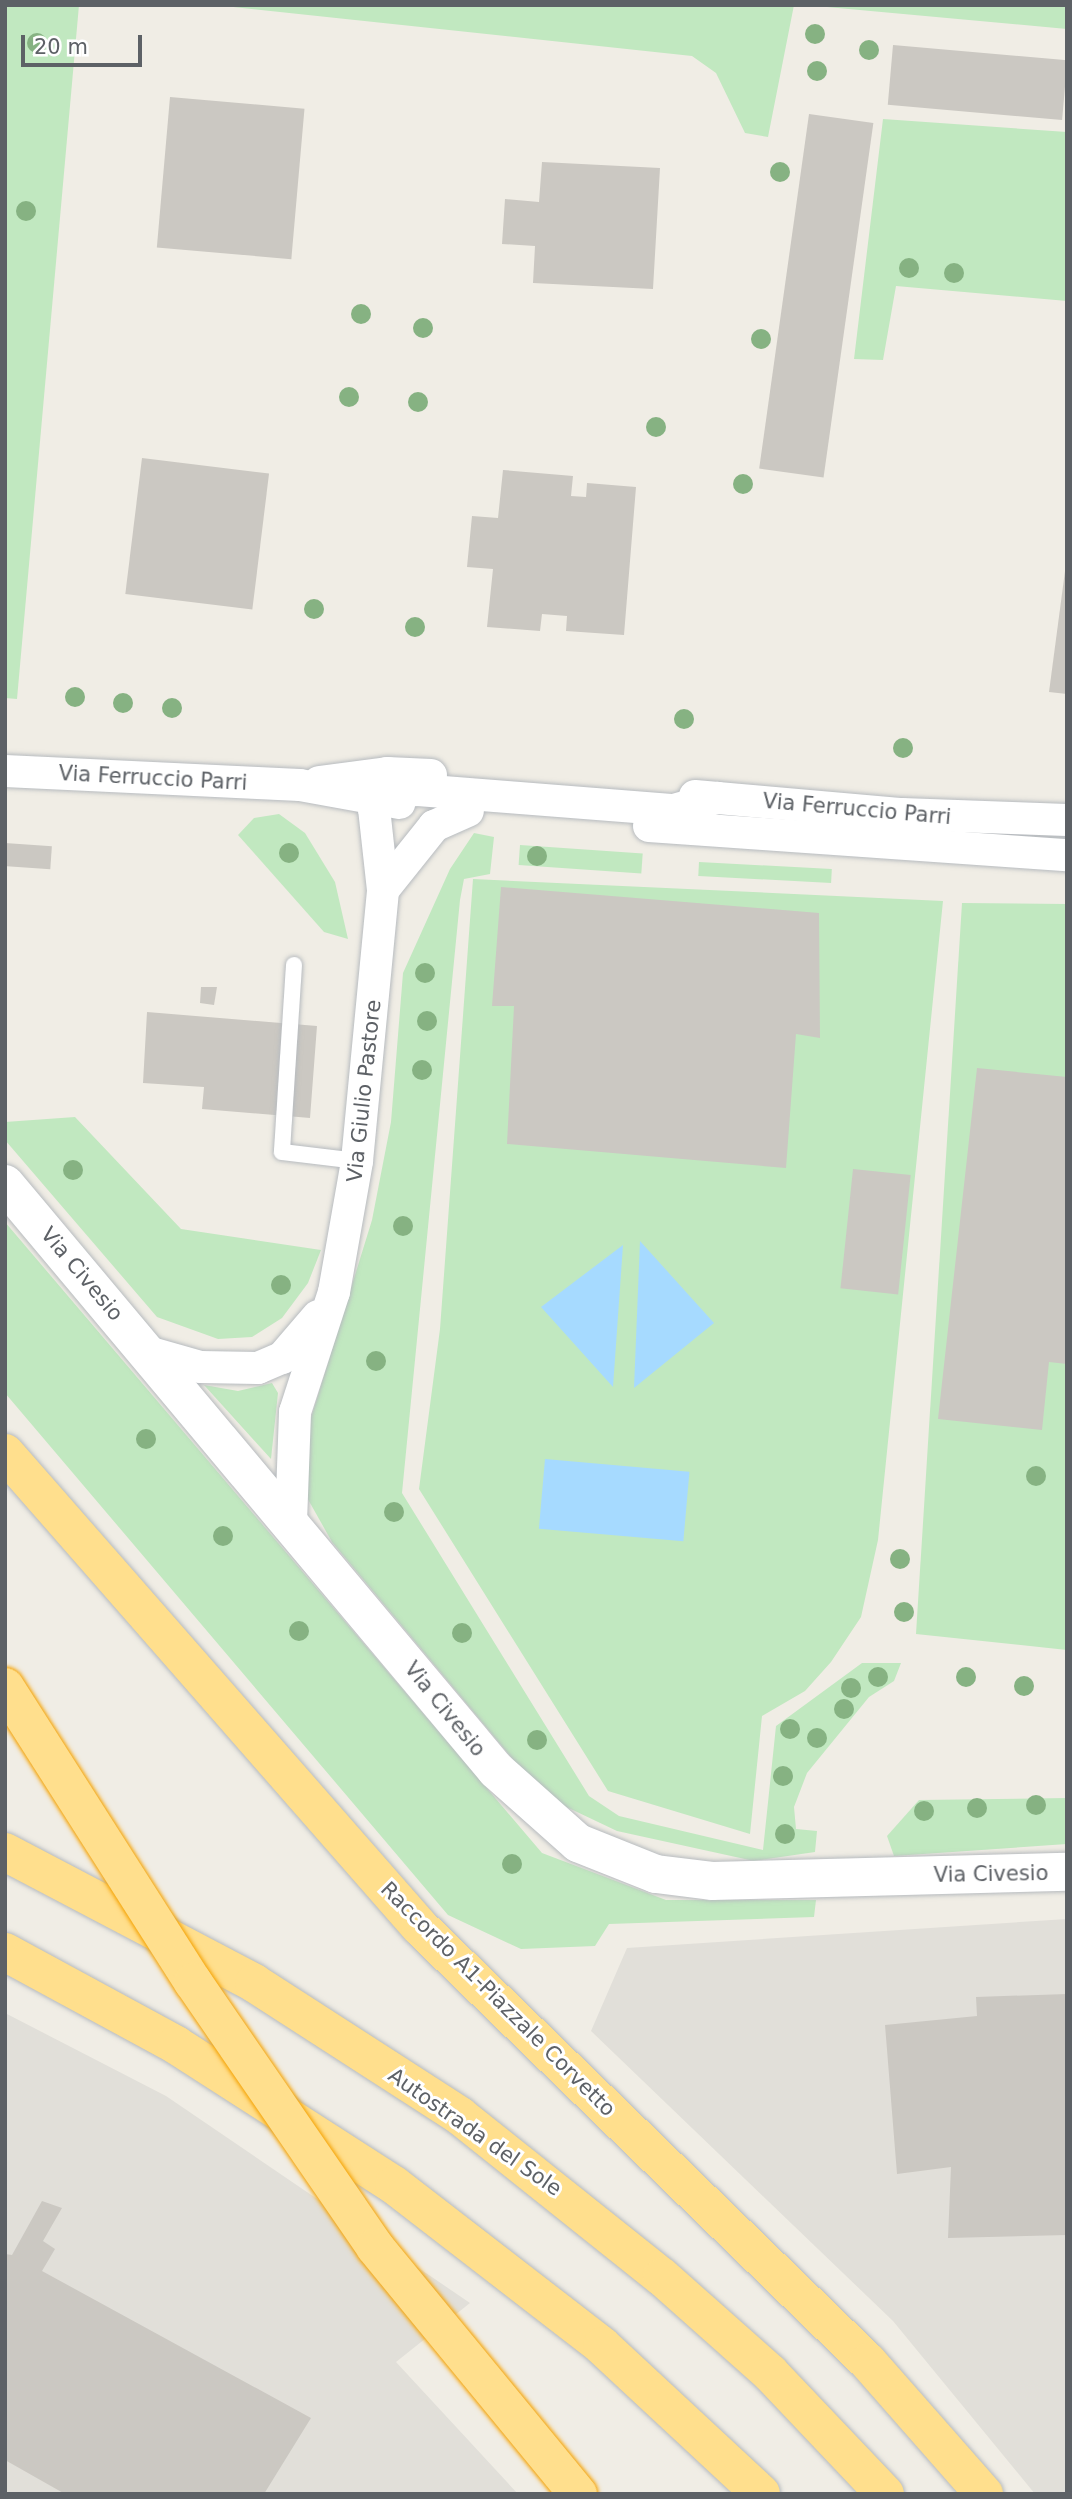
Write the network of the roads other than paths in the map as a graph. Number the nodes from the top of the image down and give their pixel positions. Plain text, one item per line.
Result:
1 (5, 771) edge
2 (394, 792) junction
3 (468, 811) junction
4 (975, 818) junction
5 (1067, 820) edge
6 (712, 831) junction
7 (993, 852) junction
8 (405, 854) junction
9 (1067, 855) edge
10 (383, 890) junction
11 (294, 965) dead end
12 (357, 1161) junction
13 (5, 1184) edge
14 (334, 1292) junction
15 (148, 1352) junction
16 (5, 1453) edge
17 (291, 1522) junction
18 (5, 1687) edge
19 (5, 1852) edge
20 (1067, 1872) edge
21 (5, 1952) edge
22 (578, 2494) edge
23 (761, 2494) edge
24 (885, 2494) edge
25 (984, 2494) edge

1 - 2 street, Via Ferruccio Parri
2 - 3 street, Via Ferruccio Parri
2 - 4 street, Via Ferruccio Parri
2 - 8 street, Via Giulio Pastore
2 - 10 street, Via Giulio Pastore
3 - 6 street, Via Ferruccio Parri
3 - 8 street, Via Giulio Pastore
4 - 5 street
4 - 6 street, Via Ferruccio Parri
4 - 7 street
6 - 7 street, Via Ferruccio Parri
7 - 9 street, Via Ferruccio Parri
8 - 10 street, Via Giulio Pastore
10 - 12 street, Via Giulio Pastore
11 - 12 lane
12 - 14 street, Via Giulio Pastore
13 - 15 street, Via Civesio
14 - 15 street, Via Giulio Pastore
14 - 17 street, Via Giulio Pastore
15 - 17 street, Via Civesio
16 - 25 highway, Raccordo A1-Piazzale Corvetto
17 - 20 street, Via Civesio
18 - 22 highway, bridge
19 - 24 highway, Autostrada del Sole
21 - 23 highway

